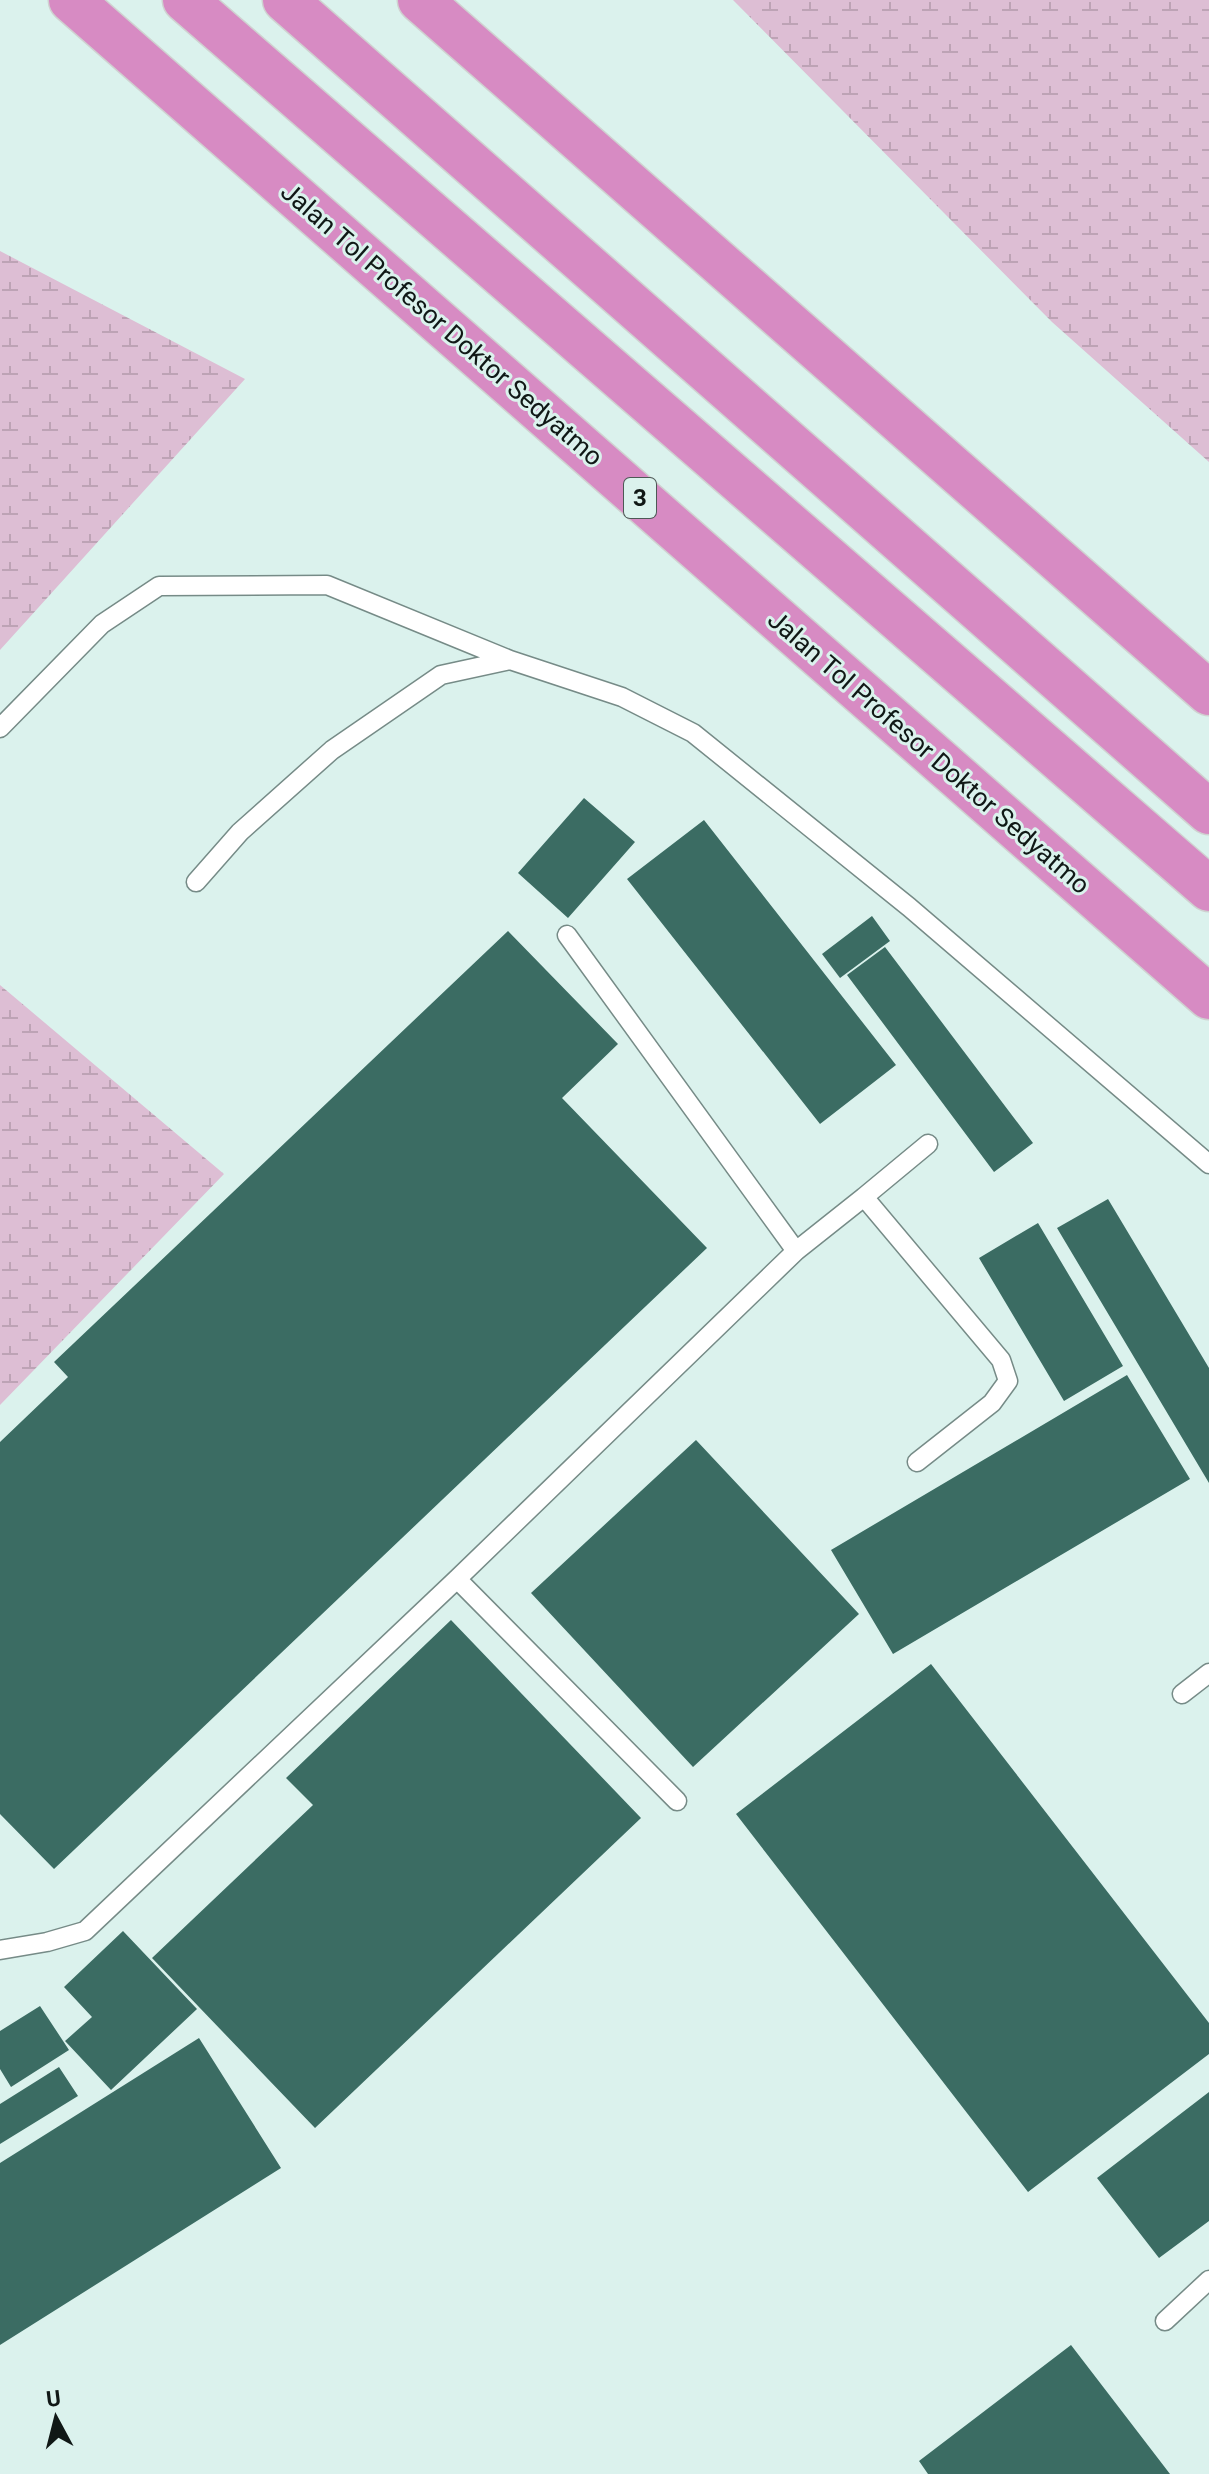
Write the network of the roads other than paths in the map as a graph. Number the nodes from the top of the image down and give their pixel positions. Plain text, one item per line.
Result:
1 (71, 0) edge
2 (185, 0) edge
3 (285, 0) edge
4 (420, 0) edge
5 (460, 0) edge
6 (510, 660) junction
7 (1209, 686) edge
8 (1209, 693) edge
9 (0, 728) edge
10 (1209, 812) edge
11 (196, 882) dead end
12 (1209, 889) edge
13 (567, 935) dead end
14 (1209, 997) edge
15 (928, 1144) dead end
16 (1209, 1164) edge
17 (864, 1197) junction
18 (796, 1251) junction
19 (917, 1462) dead end
20 (457, 1579) junction
21 (1209, 1673) edge
22 (1182, 1694) dead end
23 (677, 1801) dead end
24 (0, 1950) edge
25 (1209, 2280) edge
26 (1165, 2321) dead end

1 - 14 highway, Jalan Tol Profesor Doktor Sedyatmo / 3
2 - 12 highway
3 - 10 highway
4 - 8 highway
5 - 7 highway
6 - 9 lane
6 - 11 lane
6 - 16 lane
13 - 18 lane
15 - 17 lane
17 - 18 lane
17 - 19 lane
18 - 20 lane
20 - 23 lane
20 - 24 lane
21 - 22 lane
25 - 26 lane

